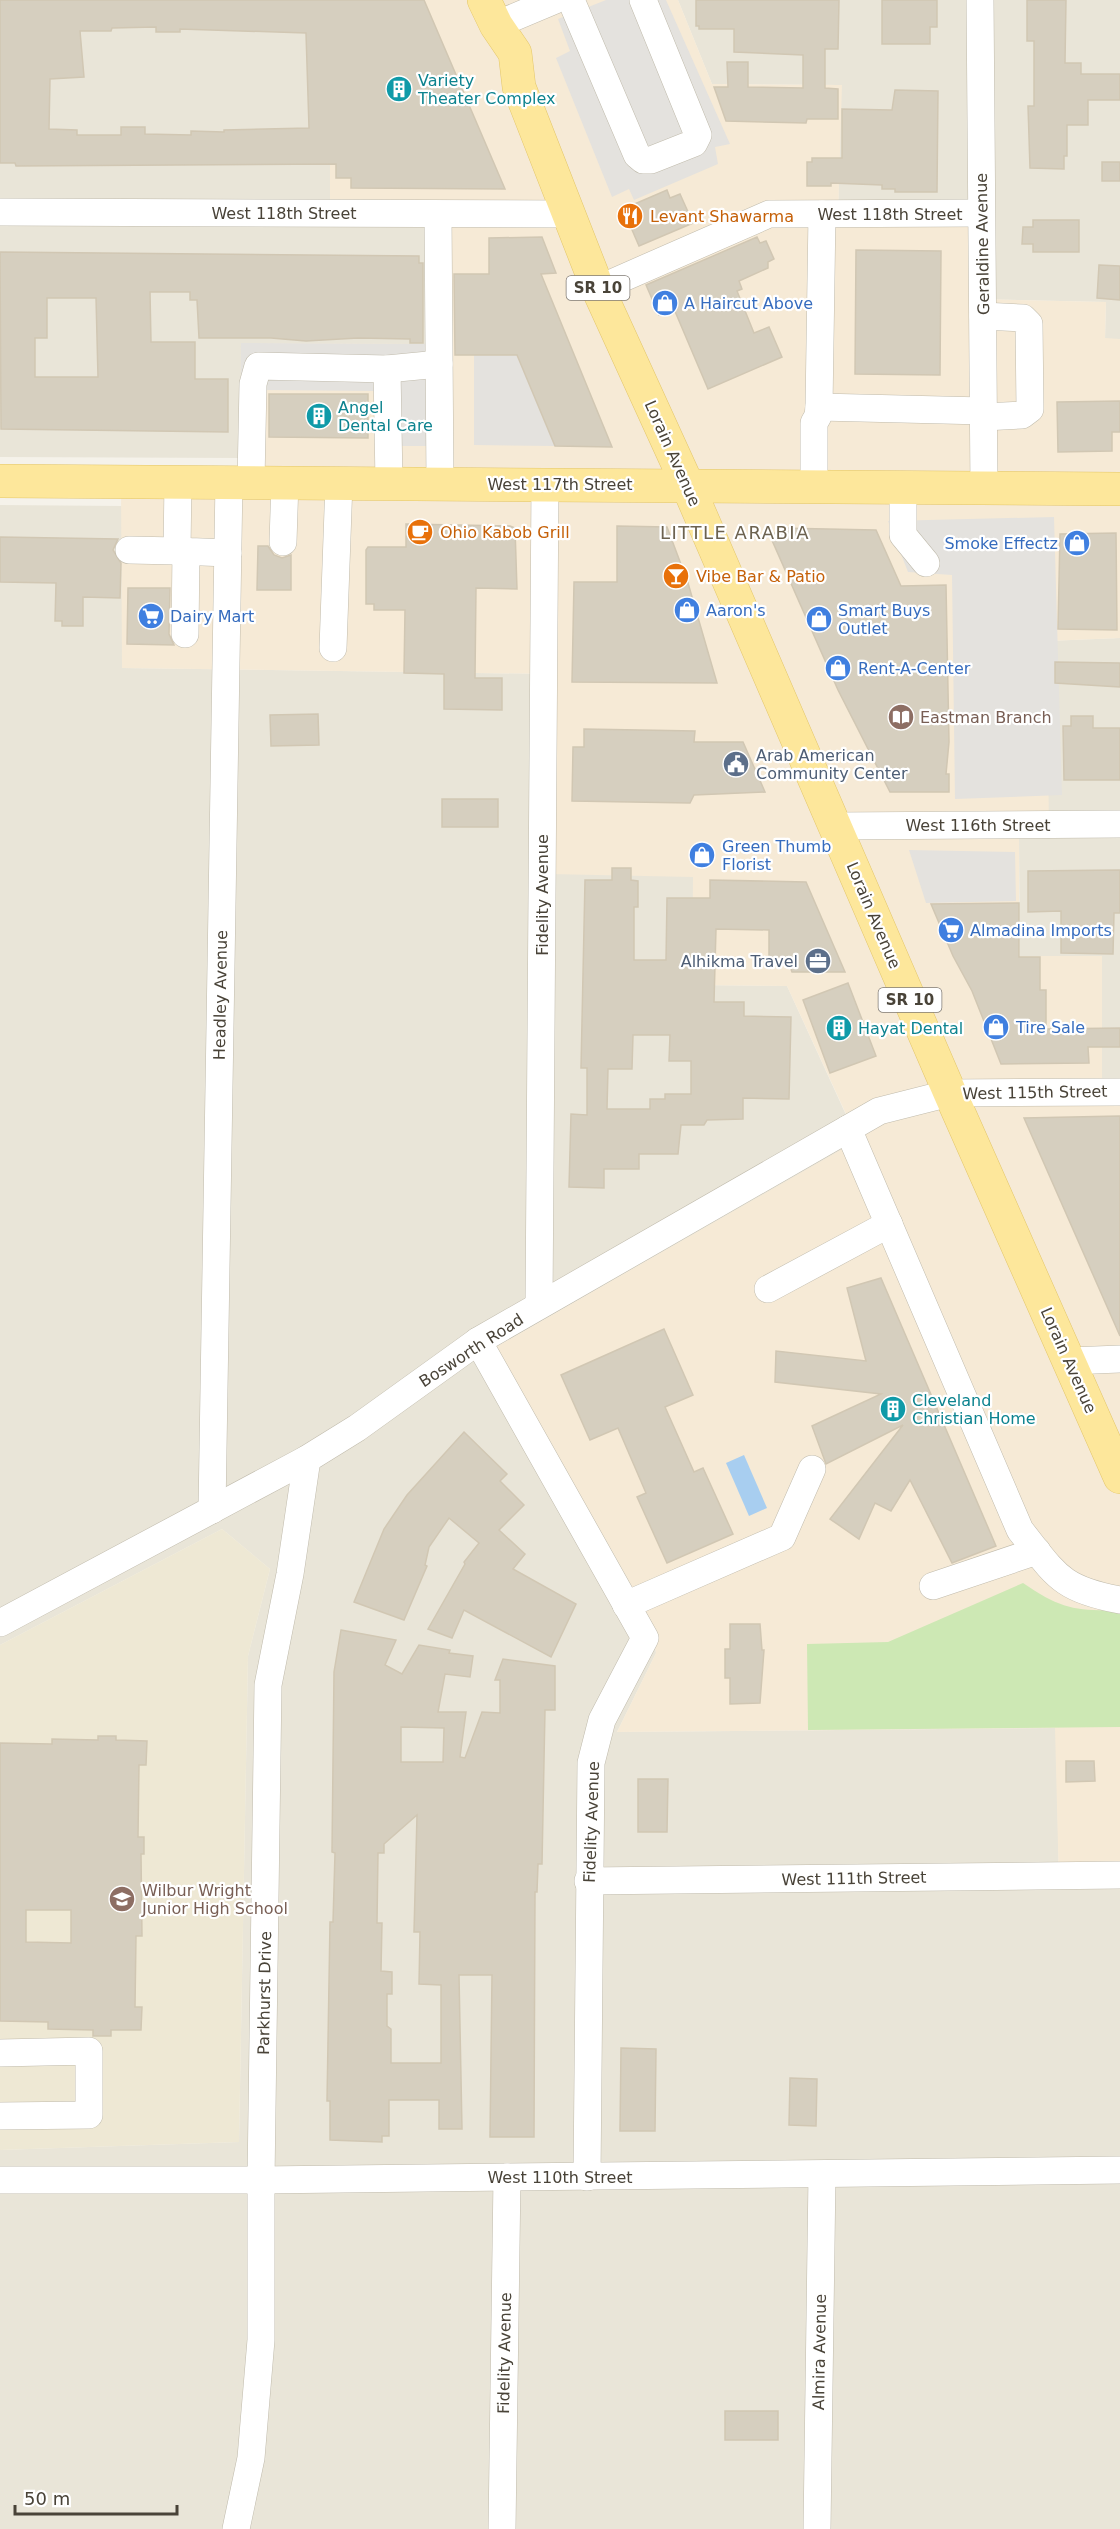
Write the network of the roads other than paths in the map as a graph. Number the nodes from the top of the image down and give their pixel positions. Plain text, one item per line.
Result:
1 (555, 0) edge
2 (571, 0) edge
3 (643, 0) edge
4 (980, 0) edge
5 (490, 12) edge
6 (0, 212) edge
7 (981, 213) junction
8 (438, 214) junction
9 (569, 214) junction
10 (822, 214) junction
11 (598, 289) junction
12 (982, 316) junction
13 (439, 364) junction
14 (387, 369) junction
15 (819, 412) junction
16 (984, 414) junction
17 (0, 481) edge
18 (178, 481) junction
19 (240, 481) junction
20 (285, 482) junction
21 (339, 482) junction
22 (389, 483) junction
23 (440, 483) junction
24 (545, 484) junction
25 (687, 484) junction
26 (818, 485) junction
27 (903, 487) junction
28 (984, 487) junction
29 (1120, 489) edge
30 (283, 542) dead end
31 (129, 550) dead end
32 (182, 551) junction
33 (228, 553) junction
34 (926, 563) dead end
35 (185, 634) dead end
36 (333, 648) dead end
37 (1120, 824) edge
38 (836, 826) junction
39 (1120, 1092) edge
40 (950, 1093) junction
41 (848, 1129) junction
42 (889, 1224) junction
43 (768, 1289) dead end
44 (539, 1305) junction
45 (478, 1341) junction
46 (1120, 1359) edge
47 (1070, 1360) junction
48 (307, 1459) junction
49 (812, 1468) dead end
50 (1120, 1477) edge
51 (212, 1510) junction
52 (1037, 1551) junction
53 (933, 1586) dead end
54 (1120, 1600) edge
55 (626, 1605) junction
56 (0, 1623) edge
57 (1120, 1875) edge
58 (588, 1881) junction
59 (0, 2053) edge
60 (0, 2116) edge
61 (1120, 2170) edge
62 (822, 2175) junction
63 (507, 2177) junction
64 (586, 2177) junction
65 (0, 2180) edge
66 (261, 2180) junction
67 (236, 2529) edge
68 (502, 2529) edge
69 (817, 2529) edge

1 - 5 street
2 - 3 street
4 - 7 street, Geraldine Avenue
5 - 9 main road, Lorain Avenue / SR 10
6 - 8 street, West 118th Street
7 - 10 street, West 118th Street
7 - 12 street, Geraldine Avenue
8 - 9 street, West 118th Street
8 - 13 street
9 - 11 main road, Lorain Avenue / SR 10
10 - 11 street, West 118th Street
10 - 15 street
11 - 25 main road, Lorain Avenue / SR 10
12 - 16 street, Geraldine Avenue
12 - 16 street
13 - 14 street
13 - 23 street
14 - 19 street, Headley Avenue
14 - 22 street
15 - 16 street
15 - 26 street
16 - 28 street, Geraldine Avenue
17 - 18 main road, West 117th Street
18 - 19 main road, West 117th Street
18 - 32 street
19 - 20 main road, West 117th Street
19 - 33 street, Headley Avenue
20 - 21 main road, West 117th Street
20 - 30 street
21 - 22 main road, West 117th Street
21 - 36 street
22 - 23 main road, West 117th Street
23 - 24 main road, West 117th Street
24 - 25 main road, West 117th Street
24 - 44 street, Fidelity Avenue
25 - 26 main road, West 117th Street
25 - 38 main road, Lorain Avenue / SR 10
26 - 27 main road, West 117th Street
27 - 28 main road, West 117th Street
27 - 34 street
28 - 29 main road, West 117th Street
31 - 32 street
32 - 33 street
32 - 35 street
33 - 51 street, Headley Avenue
37 - 38 street, West 116th Street
38 - 40 main road, Lorain Avenue / SR 10
39 - 40 street, West 115th Street
40 - 41 street, Bosworth Road
40 - 47 main road, Lorain Avenue / SR 10
41 - 42 street
41 - 44 street, Bosworth Road
42 - 43 street
42 - 52 street
44 - 45 street, Bosworth Road
45 - 48 street, Bosworth Road
45 - 55 street, Fidelity Avenue
46 - 47 street
47 - 50 main road, Lorain Avenue / SR 10
48 - 51 street, Bosworth Road
48 - 66 street, Parkhurst Drive
49 - 55 street
51 - 56 street, Bosworth Road
52 - 53 street
52 - 54 street
55 - 58 street, Fidelity Avenue
57 - 58 street, West 111th Street
58 - 64 street, Fidelity Avenue
59 - 60 street
61 - 62 street, West 110th Street
62 - 64 street, West 110th Street
62 - 69 street, Almira Avenue
63 - 64 street, West 110th Street
63 - 66 street, West 110th Street
63 - 68 street, Fidelity Avenue
65 - 66 street, West 110th Street
66 - 67 street, Parkhurst Drive

